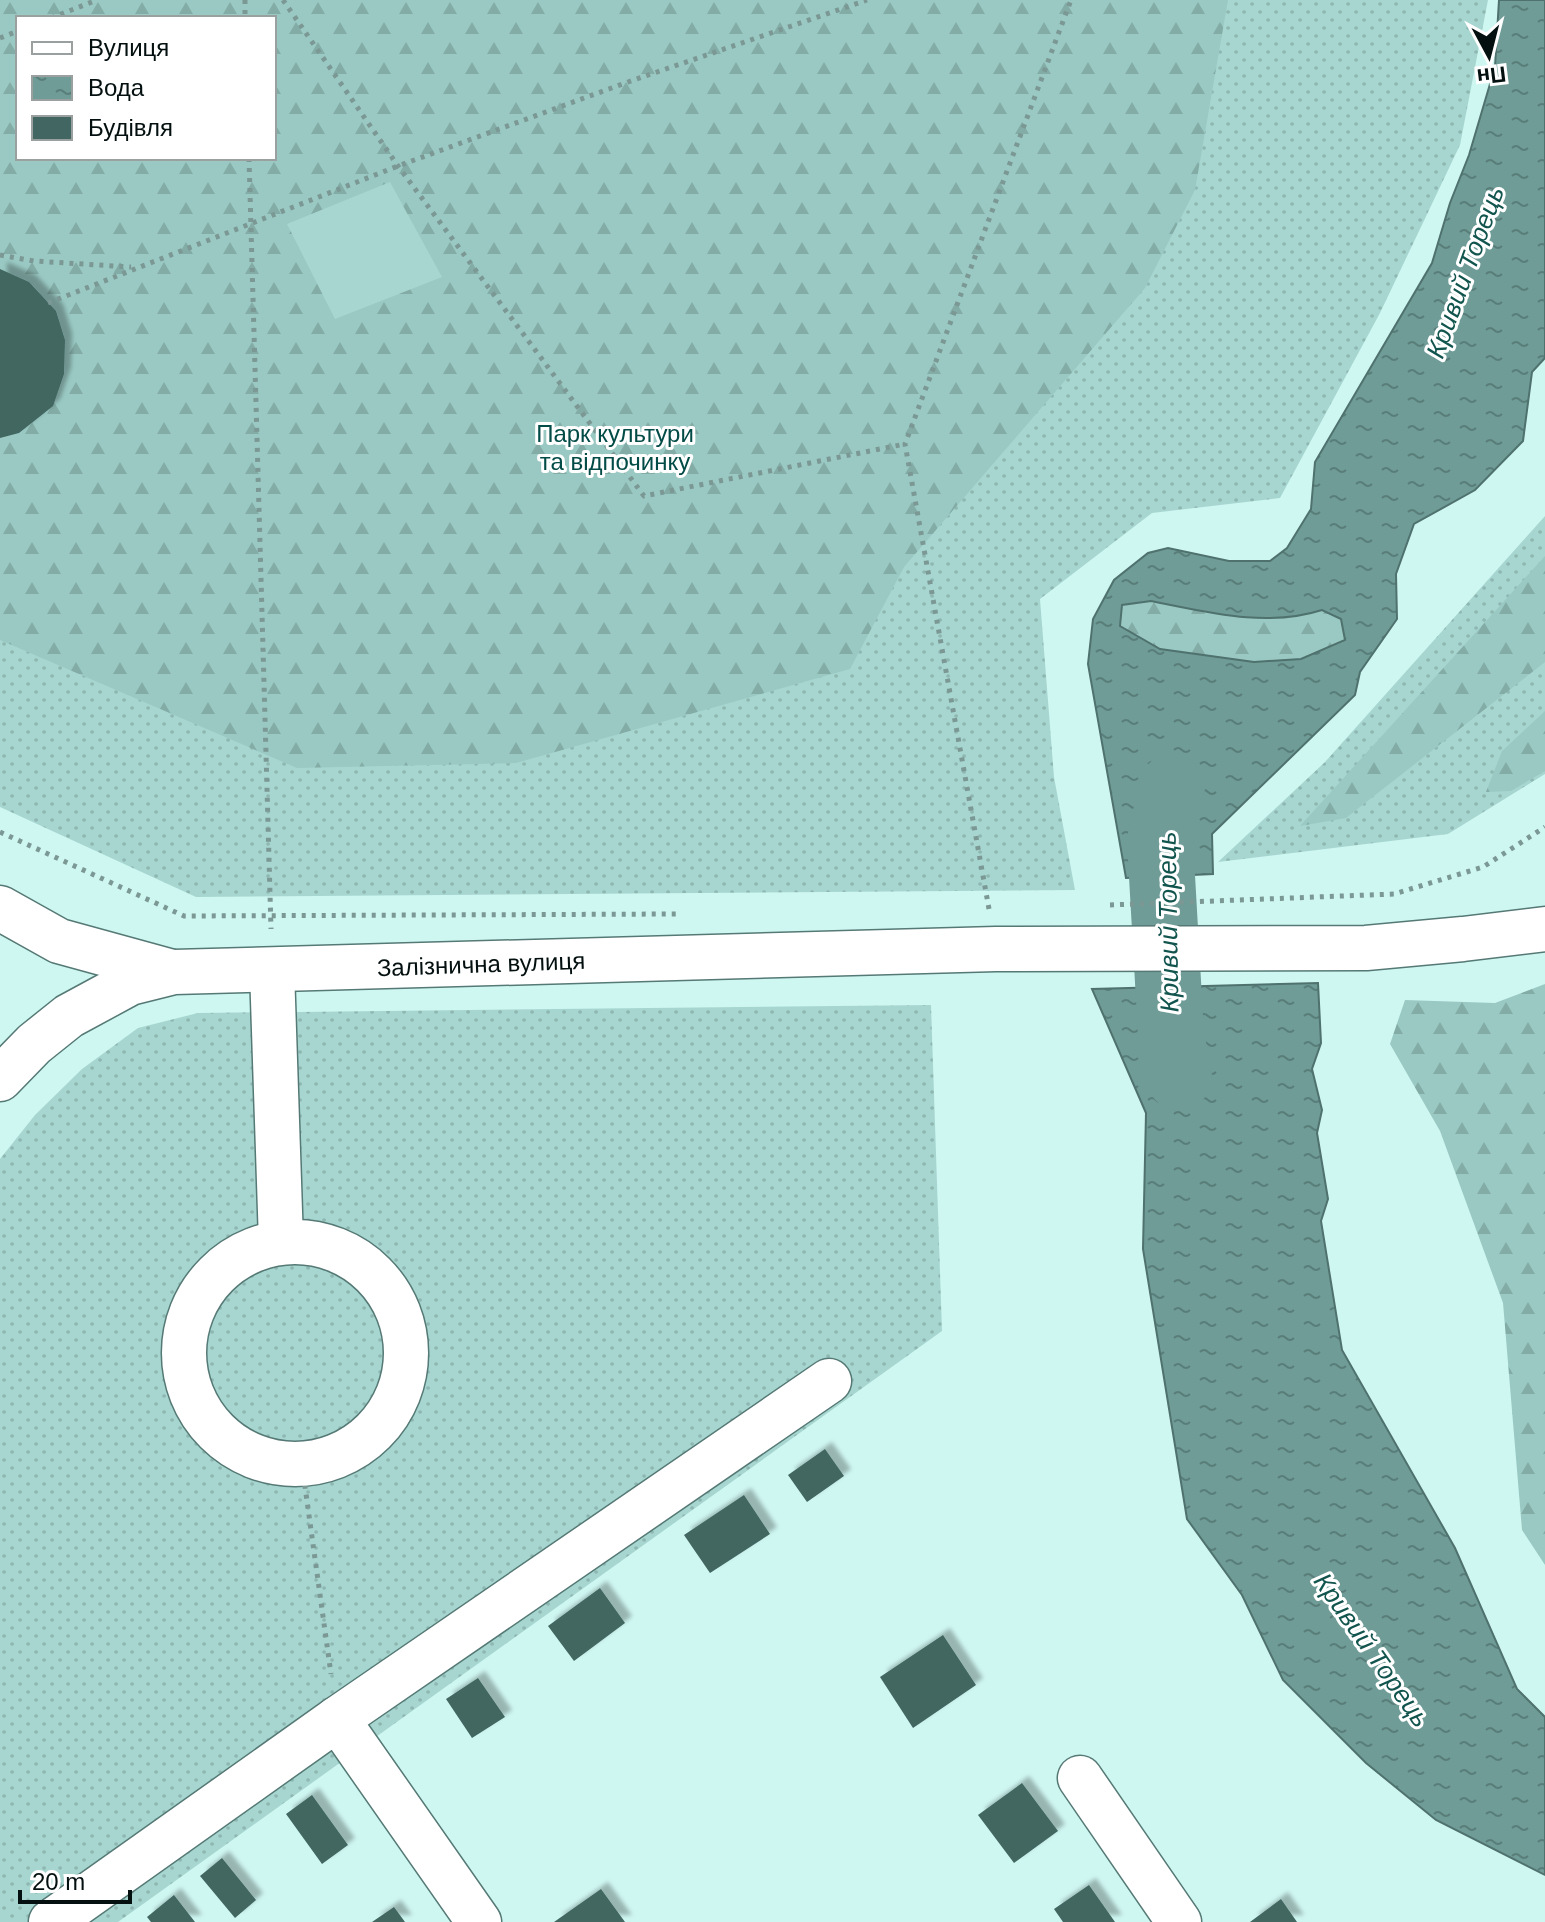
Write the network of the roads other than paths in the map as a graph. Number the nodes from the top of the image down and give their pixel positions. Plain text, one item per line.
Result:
1 (0, 908) edge
2 (1545, 929) edge
3 (272, 970) junction
4 (174, 972) junction
5 (0, 1079) edge
6 (281, 1242) junction
7 (829, 1381) dead end
8 (337, 1719) junction
9 (1080, 1778) dead end
10 (51, 1922) edge
11 (479, 1922) edge
12 (1179, 1922) edge

1 - 4 street
2 - 3 street, Залізнична вулиця
3 - 4 street, Залізнична вулиця
3 - 6 street
4 - 5 street, Залізнична вулиця
6 - 6 street
7 - 8 street
8 - 10 street
8 - 11 street
9 - 12 street

